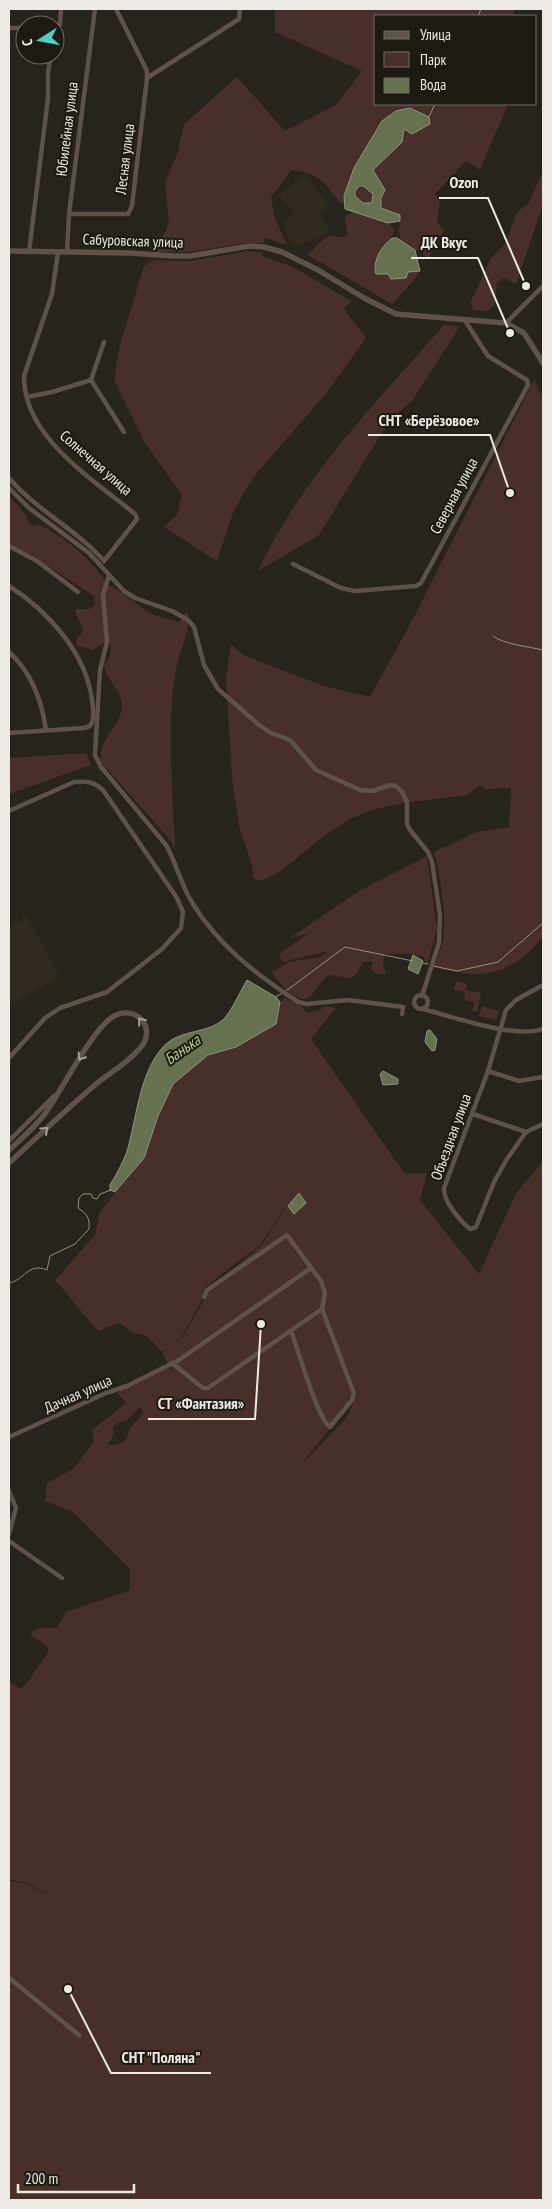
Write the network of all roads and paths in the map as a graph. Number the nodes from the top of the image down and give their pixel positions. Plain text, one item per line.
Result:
1 (95, 9) edge
2 (116, 9) edge
3 (240, 9) edge
4 (49, 65) edge
5 (147, 78) junction
6 (69, 214) junction
7 (9, 251) edge
8 (29, 252) junction
9 (58, 252) junction
10 (66, 252) junction
11 (543, 286) edge
12 (464, 319) junction
13 (506, 323) junction
14 (104, 342) dead end
15 (543, 363) edge
16 (91, 380) junction
17 (27, 397) junction
18 (124, 432) dead end
19 (9, 478) edge
20 (9, 488) edge
21 (9, 546) edge
22 (293, 564) dead end
23 (109, 575) junction
24 (9, 586) edge
25 (78, 592) dead end
26 (9, 652) edge
27 (46, 730) junction
28 (9, 733) edge
29 (9, 812) edge
30 (543, 985) edge
31 (422, 996) junction
32 (423, 1009) junction
33 (402, 1014) dead end
34 (501, 1028) junction
35 (543, 1029) edge
36 (9, 1058) edge
37 (488, 1071) junction
38 (543, 1077) edge
39 (62, 1088) junction
40 (473, 1114) junction
41 (543, 1124) edge
42 (526, 1132) junction
43 (9, 1141) edge
44 (9, 1150) edge
45 (9, 1163) edge
46 (311, 1268) junction
47 (204, 1297) dead end
48 (322, 1309) junction
49 (291, 1330) junction
50 (172, 1363) junction
51 (9, 1437) edge
52 (9, 1492) edge
53 (9, 1534) edge
54 (9, 1541) edge
55 (62, 1578) dead end
56 (9, 1978) edge
57 (79, 2035) dead end

1 - 6 street, Юбилейная улица
2 - 5 street
3 - 5 street
4 - 8 street
5 - 6 street, Лесная улица
6 - 10 street, Юбилейная улица
7 - 8 street, Сабуровская улица
8 - 9 street, Сабуровская улица
9 - 10 street, Сабуровская улица
9 - 17 street, Солнечная улица
10 - 12 street, Сабуровская улица
11 - 13 street
12 - 13 street
12 - 22 street, Северная улица
13 - 15 street
14 - 16 street
16 - 17 street
16 - 18 street
17 - 19 street, Солнечная улица
20 - 23 street
21 - 25 street
23 - 31 street
23 - 33 street
24 - 27 street
26 - 27 street
27 - 28 street
29 - 36 street
30 - 34 street, Объездная улица
31 - 32 street
31 - 32 street
32 - 34 street
34 - 35 street
34 - 37 street, Объездная улица
37 - 38 street
37 - 40 street, Объездная улица
39 - 43 street
39 - 44 street
45 -> 39 street
40 - 42 street
40 - 42 street, Объездная улица
41 - 42 street
46 - 47 street
46 - 48 street
46 - 50 street, Дачная улица
48 - 49 street
48 - 49 street
49 - 50 street
50 - 51 street, Дачная улица
52 - 53 street
54 - 55 street
56 - 57 street

